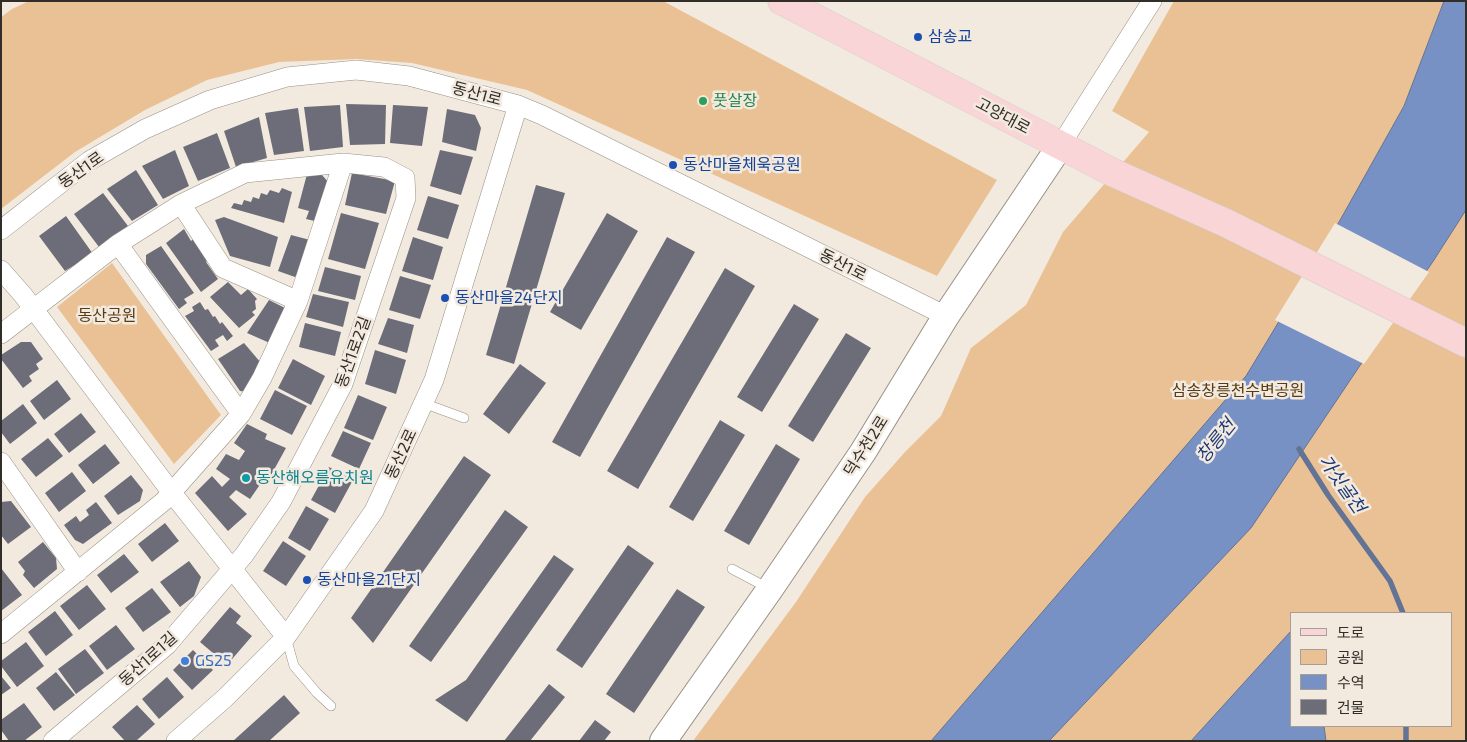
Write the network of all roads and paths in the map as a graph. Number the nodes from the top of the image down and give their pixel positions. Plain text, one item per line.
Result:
1 (1152, 1) edge
2 (796, 4) edge
3 (518, 105) junction
4 (1060, 146) junction
5 (343, 163) junction
6 (181, 204) junction
7 (1, 230) edge
8 (118, 244) junction
9 (1, 270) edge
10 (298, 301) junction
11 (32, 308) junction
12 (946, 316) junction
13 (1, 334) edge
14 (1466, 343) edge
15 (423, 403) junction
16 (241, 414) junction
17 (464, 418) dead end
18 (4, 470) edge
19 (172, 494) junction
20 (232, 567) junction
21 (732, 569) dead end
22 (78, 572) junction
23 (770, 589) junction
24 (1, 634) edge
25 (286, 637) junction
26 (331, 706) dead end
27 (53, 741) edge
28 (176, 741) edge
29 (664, 741) edge

1 - 4 street
2 - 4 main road, 고양대로
3 - 7 street, 동산1로
3 - 12 street, 동산1로
3 - 15 street, 동산2로
4 - 12 street, 덕수천2로
4 - 14 main road, 고양대로
5 - 6 street, 동산1로2길
5 - 10 street
5 - 20 street, 동산1로2길
6 - 8 street, 동산1로2길
6 - 10 street
8 - 11 street, 동산1로2길
8 - 16 street
9 - 11 street
10 - 16 street
11 - 13 street
11 - 19 street
12 - 23 street, 덕수천2로
15 - 17 lane
15 - 25 street, 동산2로
16 - 19 street
18 - 22 street
19 - 20 street
19 - 22 street
20 - 25 street
20 - 27 street, 동산1로1길
21 - 23 lane
22 - 24 street
23 - 29 street, 덕수천2로
25 - 26 lane
25 - 28 street, 동산2로

